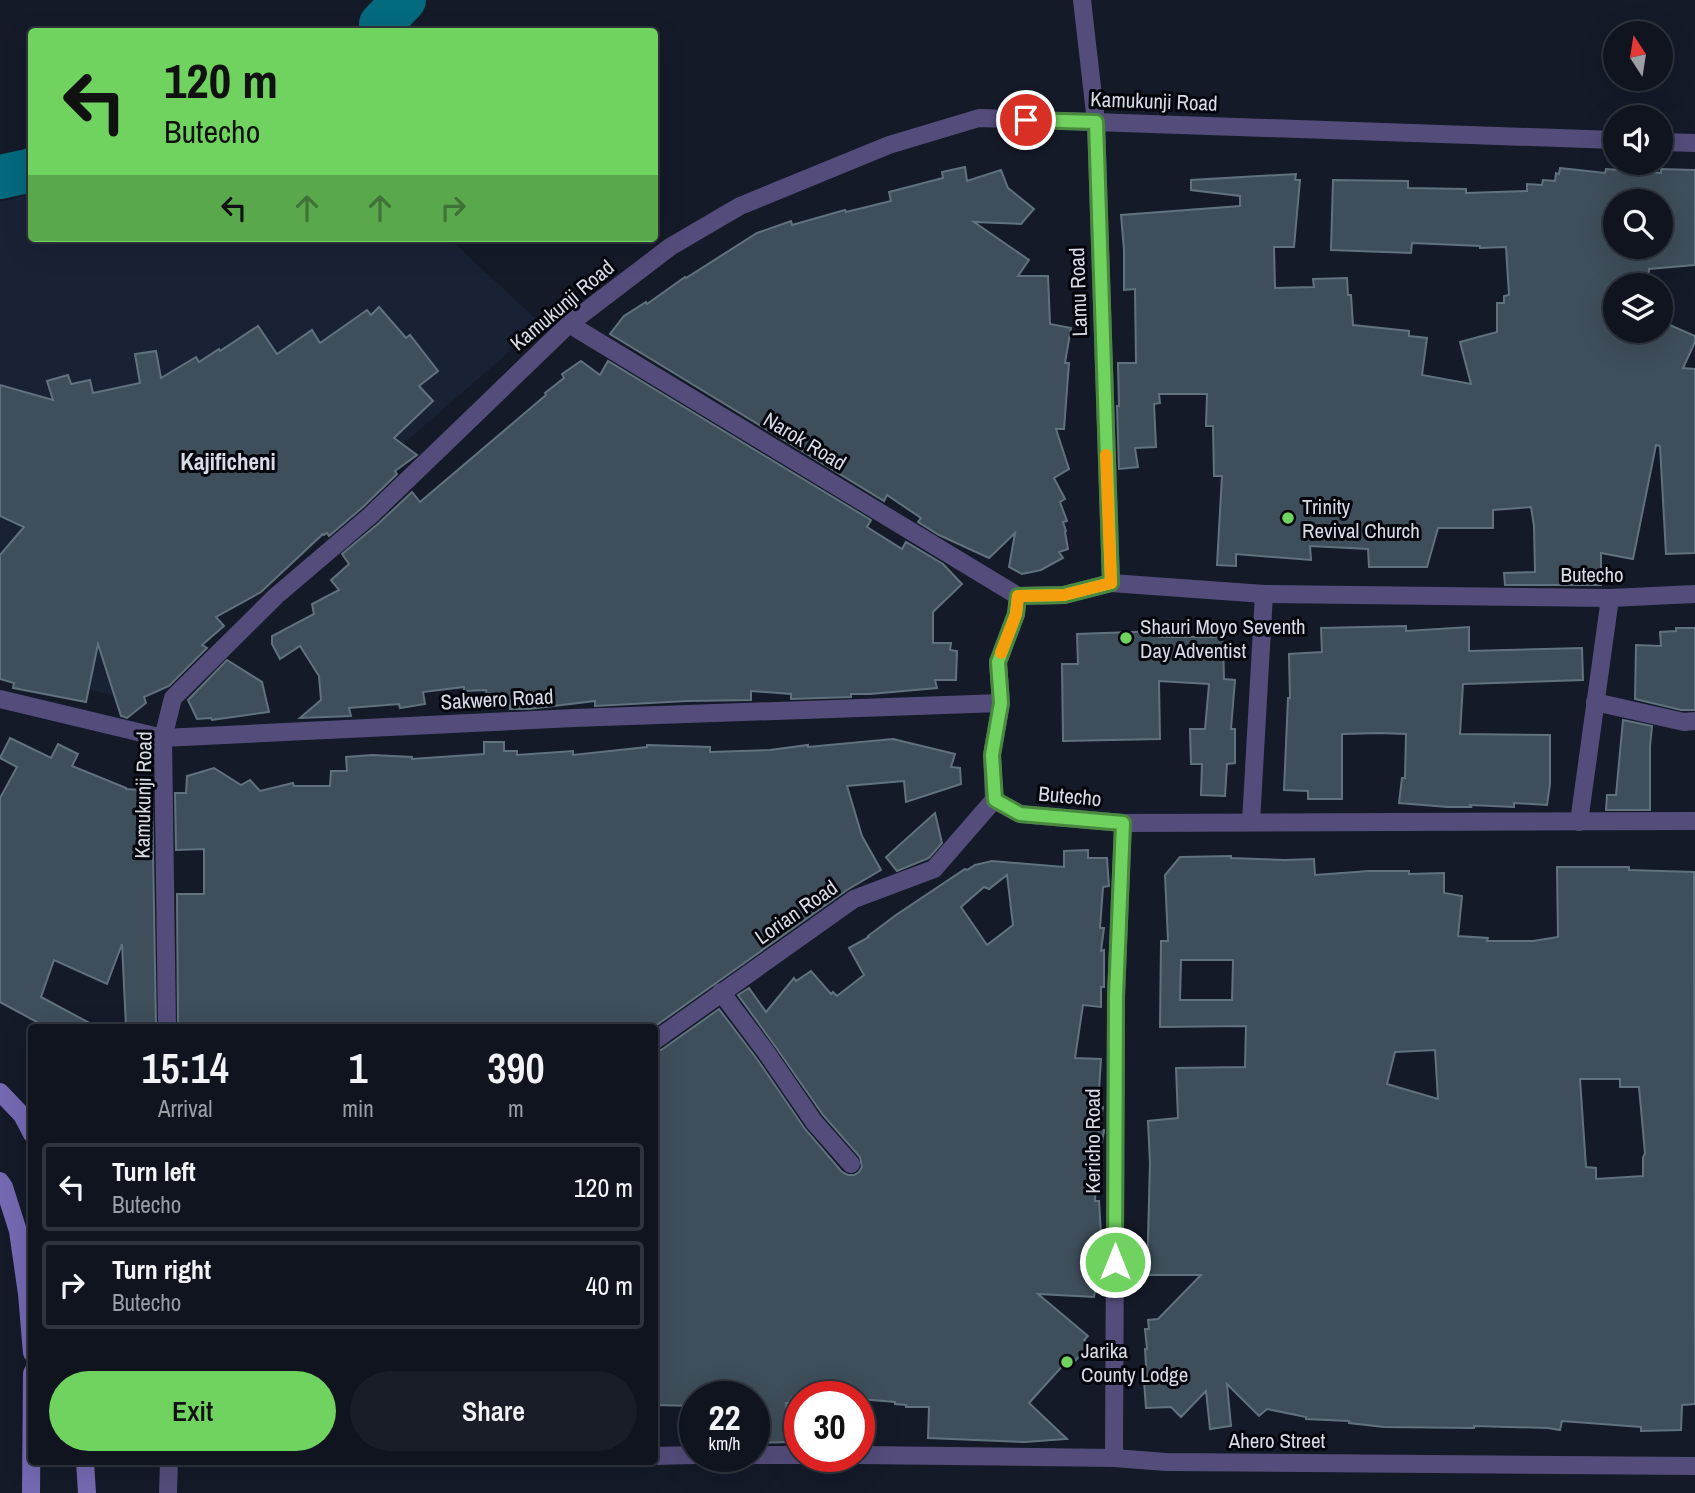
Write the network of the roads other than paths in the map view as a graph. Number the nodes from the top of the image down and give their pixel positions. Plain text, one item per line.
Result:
1 (1082, 0) edge
2 (1096, 122) junction
3 (1603, 140) edge
4 (1673, 142) edge
5 (1695, 143) edge
6 (569, 324) junction
7 (1111, 583) junction
8 (1264, 594) junction
9 (1695, 594) edge
10 (1018, 596) junction
11 (1610, 598) junction
12 (0, 699) edge
13 (1595, 702) junction
14 (1001, 703) junction
15 (1695, 721) edge
16 (163, 738) junction
17 (995, 800) junction
18 (1695, 821) edge
19 (1251, 822) junction
20 (1579, 822) junction
21 (1123, 823) junction
22 (721, 992) junction
23 (167, 1024) edge
24 (658, 1038) edge
25 (0, 1092) edge
26 (28, 1126) edge
27 (851, 1164) dead end
28 (0, 1181) edge
29 (28, 1306) edge
30 (679, 1455) edge
31 (875, 1455) edge
32 (658, 1456) edge
33 (1114, 1458) junction
34 (31, 1465) edge
35 (85, 1465) edge
36 (169, 1465) edge
37 (1695, 1466) edge
38 (31, 1493) edge
39 (87, 1493) edge
40 (168, 1493) edge

1 - 2 street, Lamu Road
2 - 3 street, Kamukunji Road
2 - 6 street, Kamukunji Road
2 - 7 street, Lamu Road
4 - 5 street
6 - 10 street, Narok Road
6 - 16 street, Kamukunji Road
7 - 8 street, Butecho
7 - 10 street, Butecho
8 - 11 street, Butecho
8 - 19 street
9 - 11 street, Butecho
10 - 14 street
11 - 13 street
12 - 16 street, Sakwero Road
13 - 15 street
13 - 20 street
14 - 16 street, Sakwero Road
14 - 17 street
16 - 23 street, Kamukunji Road
17 - 21 street, Butecho
17 - 22 street, Lorian Road
18 - 20 street, Butecho
19 - 20 street, Butecho
19 - 21 street, Butecho
21 - 33 street, Kericho Road
22 - 24 street, Lorian Road
22 - 27 street
25 - 26 main road
28 - 29 main road
30 - 32 street
31 - 33 street, Ahero Street
33 - 37 street, Ahero Street
34 - 38 main road
35 - 39 main road
36 - 40 street

